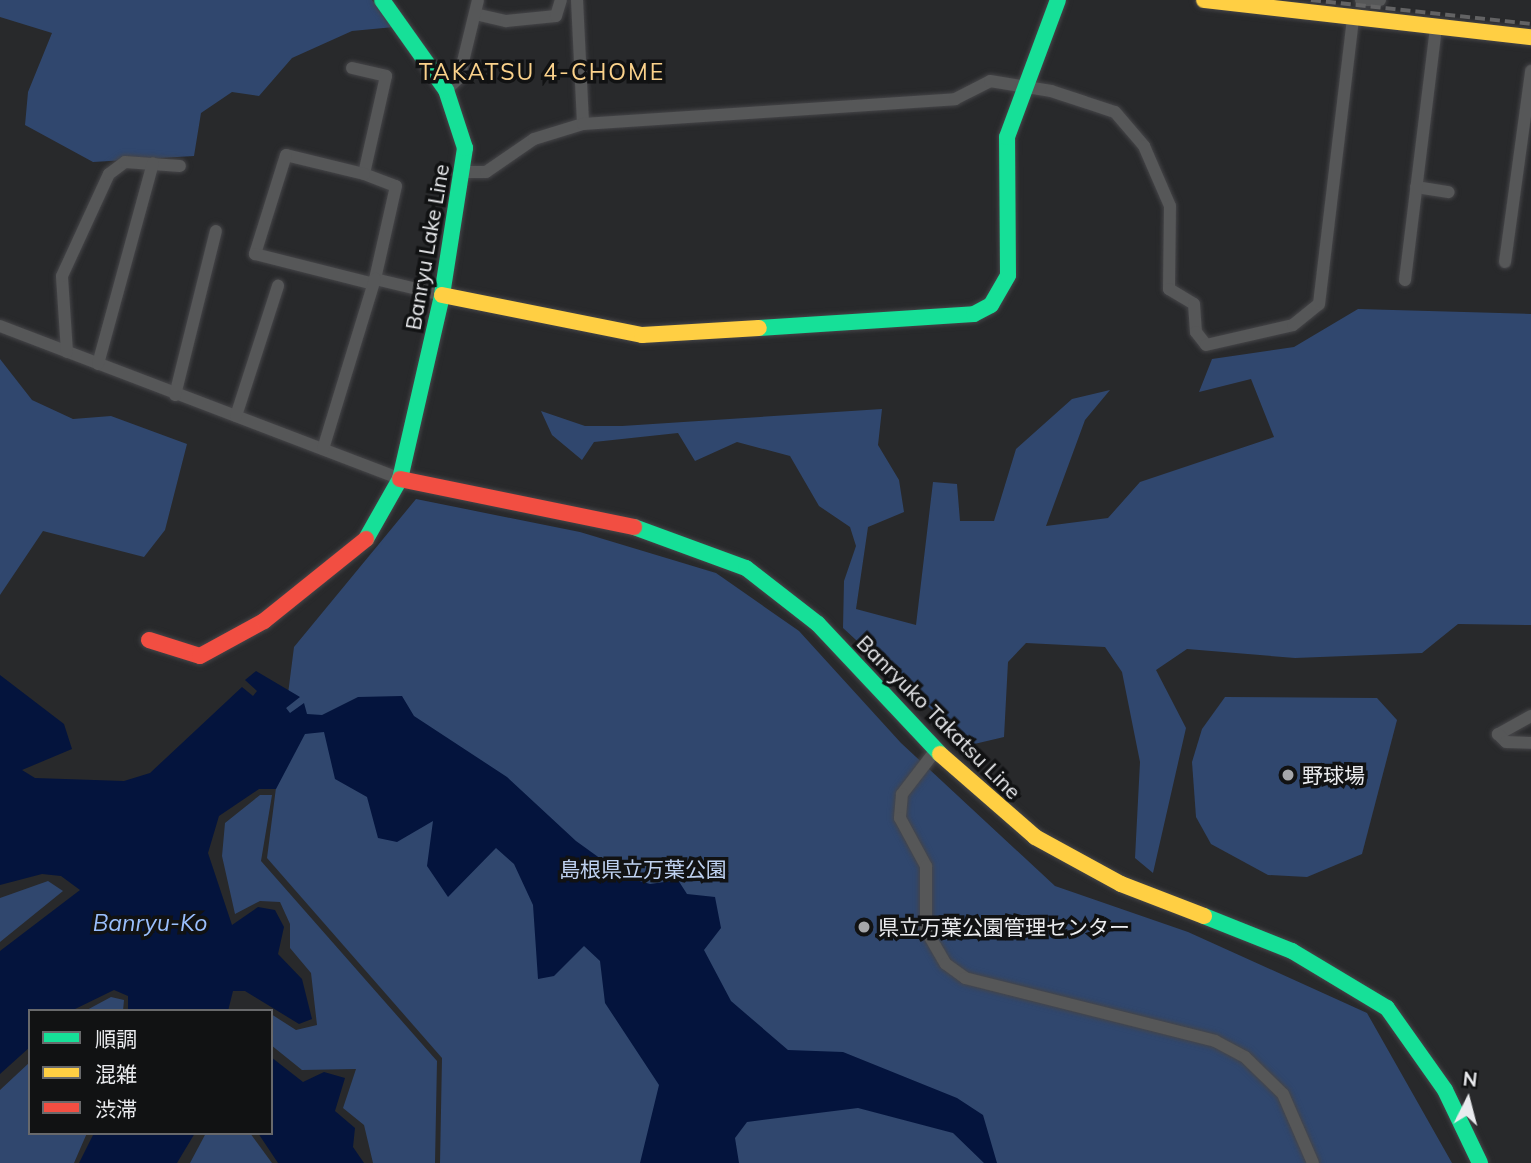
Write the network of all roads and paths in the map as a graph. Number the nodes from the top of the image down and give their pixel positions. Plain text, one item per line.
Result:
1 (382, 0) edge
2 (478, 0) edge
3 (561, 0) edge
4 (577, 0) edge
5 (1058, 0) edge
6 (1204, 0) edge
7 (1362, 0) edge
8 (1380, 0) edge
9 (475, 13) junction
10 (1353, 16) junction
11 (1436, 26) junction
12 (1531, 37) edge
13 (352, 68) dead end
14 (1531, 71) edge
15 (1021, 85) junction
16 (446, 90) junction
17 (583, 124) junction
18 (153, 163) junction
19 (180, 166) dead end
20 (465, 172) junction
21 (364, 174) junction
22 (1416, 187) junction
23 (1449, 192) dead end
24 (216, 231) dead end
25 (1505, 262) dead end
26 (1405, 280) dead end
27 (372, 281) junction
28 (278, 286) dead end
29 (442, 295) junction
30 (0, 326) edge
31 (67, 352) junction
32 (98, 364) junction
33 (176, 395) junction
34 (236, 416) junction
35 (323, 449) junction
36 (400, 479) junction
37 (149, 640) dead end
38 (1531, 716) edge
39 (1531, 743) edge
40 (936, 750) junction
41 (1313, 1163) edge
42 (1480, 1163) edge

1 - 16 main road, Banryu Lake Line
2 - 9 street
3 - 9 street
4 - 17 street
5 - 15 main road
6 - 10 main road
7 - 8 street
9 - 16 street
10 - 11 main road
10 - 15 street
11 - 12 main road
11 - 22 street
13 - 21 street
14 - 25 street
15 - 17 street
15 - 29 main road
16 - 20 main road, Banryu Lake Line
17 - 20 street
18 - 19 street
18 - 31 street
18 - 32 street
20 - 29 main road, Banryu Lake Line
21 - 27 street
21 - 27 street
22 - 23 street
22 - 26 street
24 - 33 street
27 - 29 street
27 - 35 street
28 - 34 street
29 - 36 main road, Banryu Lake Line
30 - 31 street
31 - 32 street
32 - 33 street
33 - 34 street
34 - 35 street
35 - 36 street
36 - 37 main road, Banryu Lake Line
36 - 40 main road, Banryuko Takatsu Line
38 - 39 street
40 - 41 street
40 - 42 main road, Banryuko Takatsu Line

